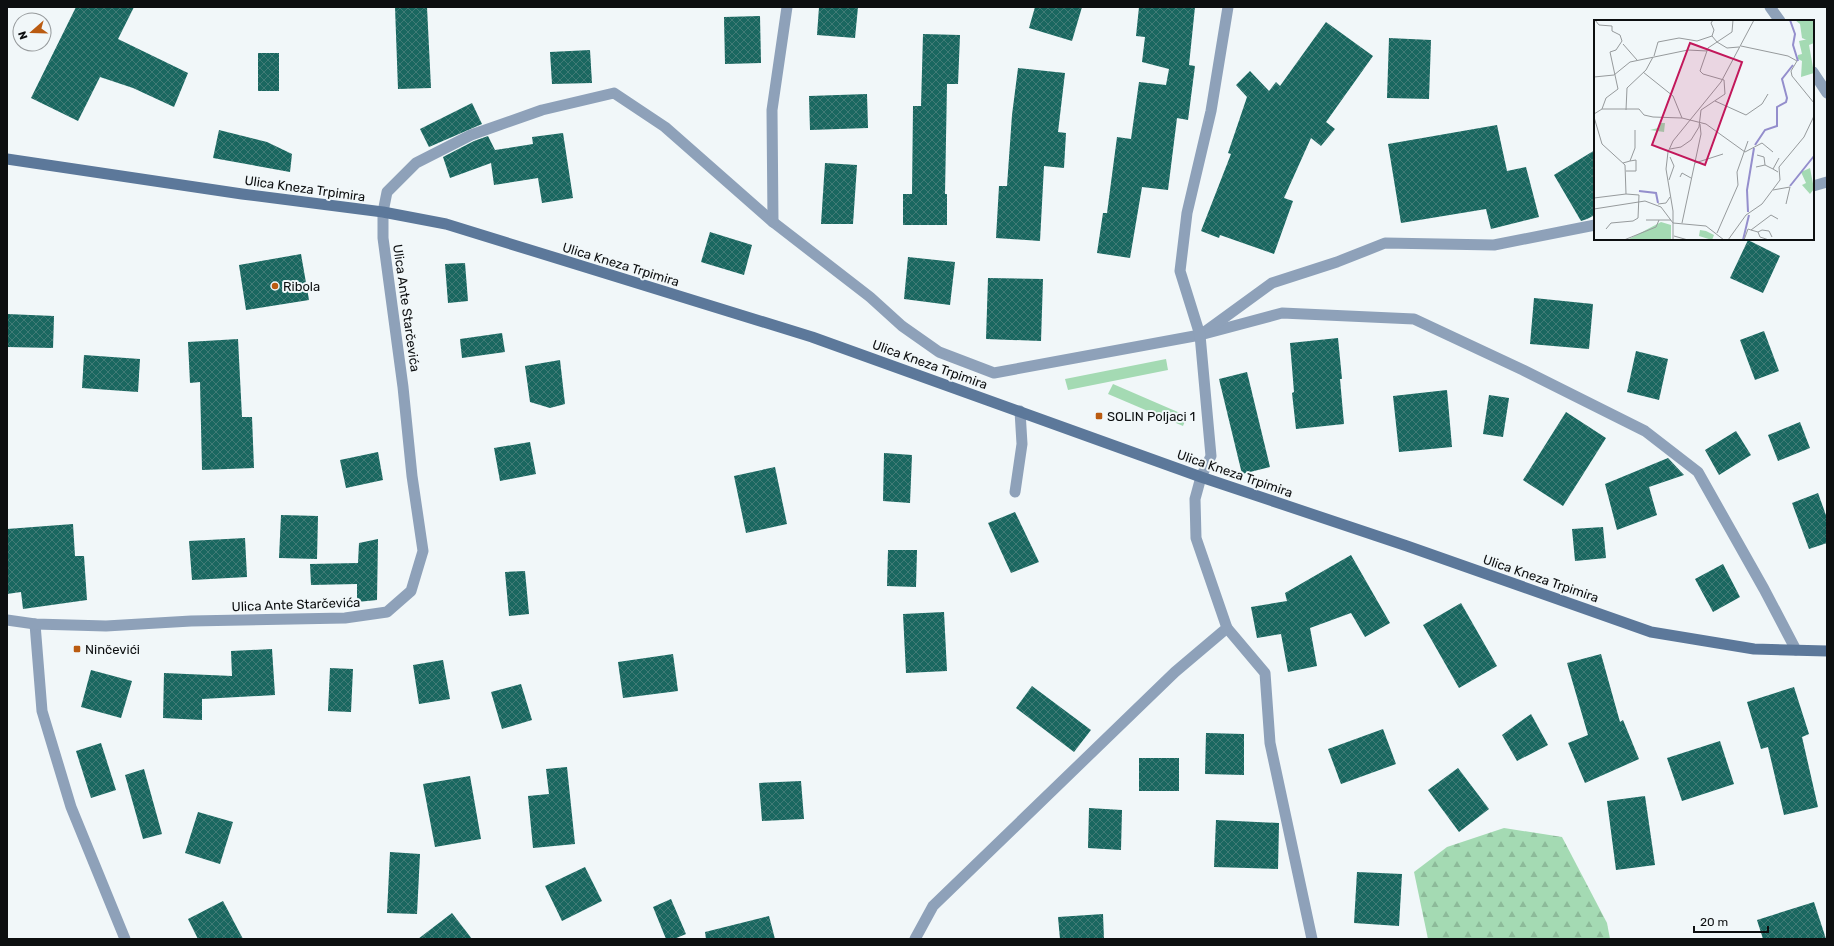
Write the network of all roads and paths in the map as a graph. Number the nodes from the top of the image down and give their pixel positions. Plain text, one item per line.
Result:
1 (787, 7) edge
2 (1228, 7) edge
3 (1770, 7) edge
4 (1779, 20) edge
5 (1814, 74) edge
6 (1827, 93) edge
7 (7, 159) edge
8 (1827, 182) edge
9 (1814, 186) edge
10 (382, 212) junction
11 (773, 222) junction
12 (1594, 225) edge
13 (1200, 335) junction
14 (1020, 411) junction
15 (1201, 477) junction
16 (1015, 492) dead end
17 (7, 620) edge
18 (35, 624) junction
19 (1227, 628) junction
20 (1796, 650) junction
21 (1827, 651) edge
22 (125, 939) edge
23 (915, 939) edge
24 (1312, 939) edge

1 - 11 street
2 - 13 street
3 - 4 street
5 - 6 street
7 - 10 main road, Ulica Kneza Trpimira
8 - 9 street
10 - 11 street, Ulica Ante Starčevića
10 - 14 main road, Ulica Kneza Trpimira
10 - 18 street, Ulica Ante Starčevića
11 - 13 street, Ulica Ante Starčevića
12 - 13 street
13 - 15 street
13 - 20 street, Ulica Ante Starčevića
14 - 15 main road, Ulica Kneza Trpimira
14 - 16 street
15 - 19 street
15 - 20 main road, Ulica Kneza Trpimira
17 - 18 street, Ulica Ante Starčevića
18 - 22 street
19 - 23 street
19 - 24 street
20 - 21 main road, Ulica Kneza Trpimira

